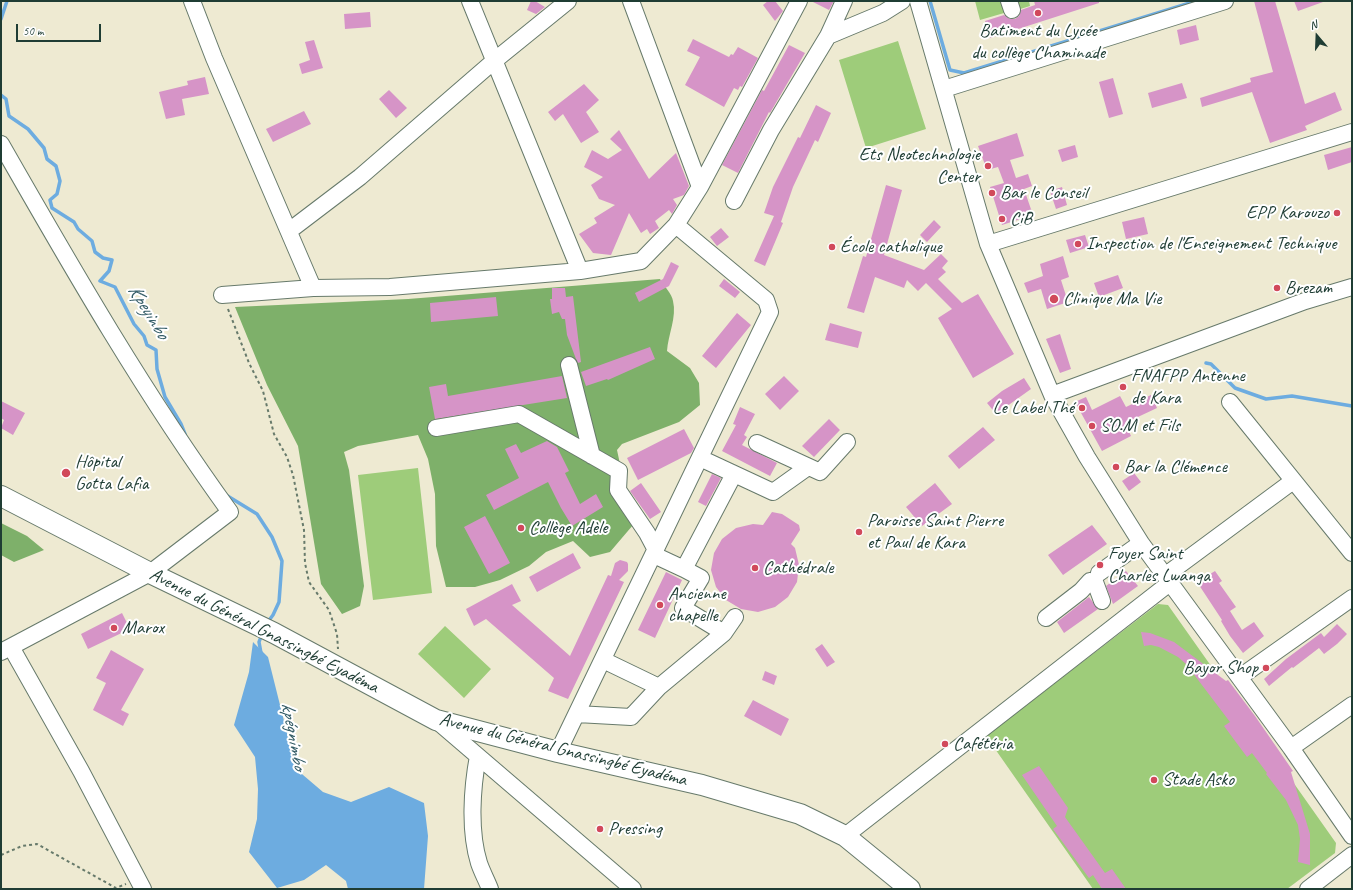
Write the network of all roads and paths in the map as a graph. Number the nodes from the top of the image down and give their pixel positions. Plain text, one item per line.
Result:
1 (192, 1) edge
2 (470, 1) edge
3 (568, 1) edge
4 (631, 1) edge
5 (799, 1) edge
6 (844, 1) edge
7 (902, 1) edge
8 (918, 1) edge
9 (1225, 1) edge
10 (881, 7) edge
11 (828, 36) junction
12 (494, 61) junction
13 (944, 89) junction
14 (1352, 132) edge
15 (1, 144) edge
16 (700, 187) junction
17 (734, 201) dead end
18 (676, 225) junction
19 (289, 231) junction
20 (988, 244) junction
21 (580, 271) junction
22 (1352, 287) edge
23 (313, 288) junction
24 (222, 295) joint
25 (569, 366) dead end
26 (1052, 395) junction
27 (1230, 402) dead end
28 (436, 428) dead end
29 (847, 442) dead end
30 (757, 443) dead end
31 (592, 456) junction
32 (700, 458) junction
33 (808, 467) junction
34 (734, 474) junction
35 (1293, 481) junction
36 (1, 496) edge
37 (1141, 542) junction
38 (655, 552) junction
39 (1352, 553) edge
40 (684, 569) junction
41 (150, 573) junction
42 (1094, 579) junction
43 (1168, 579) junction
44 (1352, 598) edge
45 (1102, 601) dead end
46 (735, 618) dead end
47 (1046, 618) dead end
48 (724, 633) junction
49 (6, 649) edge
50 (340, 655) dead end
51 (603, 660) junction
52 (1240, 677) junction
53 (659, 687) junction
54 (1352, 705) edge
55 (576, 714) junction
56 (436, 720) junction
57 (1291, 748) junction
58 (558, 752) junction
59 (478, 756) junction
60 (845, 836) junction
61 (1352, 836) edge
62 (1, 855) edge
63 (1352, 855) edge
64 (141, 884) edge
65 (490, 889) edge
66 (633, 889) edge
67 (910, 889) edge
68 (1308, 889) edge

1 - 19 street
2 - 12 street
3 - 12 street
4 - 16 street
5 - 16 street
6 - 11 street
7 - 10 street
8 - 13 street
9 - 13 street
10 - 11 street
11 - 17 street
12 - 19 street
12 - 21 street
13 - 20 street
14 - 20 street
15 - 41 street
16 - 18 street
18 - 21 street
18 - 32 street
19 - 23 street
20 - 26 street
21 - 23 street
22 - 26 street
23 - 24 street
24 - 50 path
25 - 31 street
26 - 37 street
27 - 35 street
28 - 31 street
29 - 33 street
30 - 33 street
31 - 38 street
32 - 34 street
32 - 38 street
33 - 34 street
34 - 40 street
35 - 39 street
35 - 43 street
36 - 41 main road, Avenue du Général Gnassingbé Eyadéma
37 - 42 street
37 - 43 street
38 - 40 street
38 - 51 street
40 - 48 street
41 - 49 street
41 - 56 main road, Avenue du Général Gnassingbé Eyadéma
42 - 45 street
42 - 47 street
43 - 52 street
43 - 60 street
44 - 52 street
46 - 48 street
48 - 53 street
49 - 64 street
51 - 53 street
51 - 55 street
52 - 57 street
53 - 55 street
54 - 57 street
55 - 58 street
56 - 58 main road, Avenue du Général Gnassingbé Eyadéma
56 - 59 street
57 - 61 street
58 - 60 main road, Avenue du Général Gnassingbé Eyadéma
59 - 65 street
59 - 66 street
60 - 67 main road, Avenue du Général Gnassingbé Eyadéma
62 - 64 path
63 - 68 street

